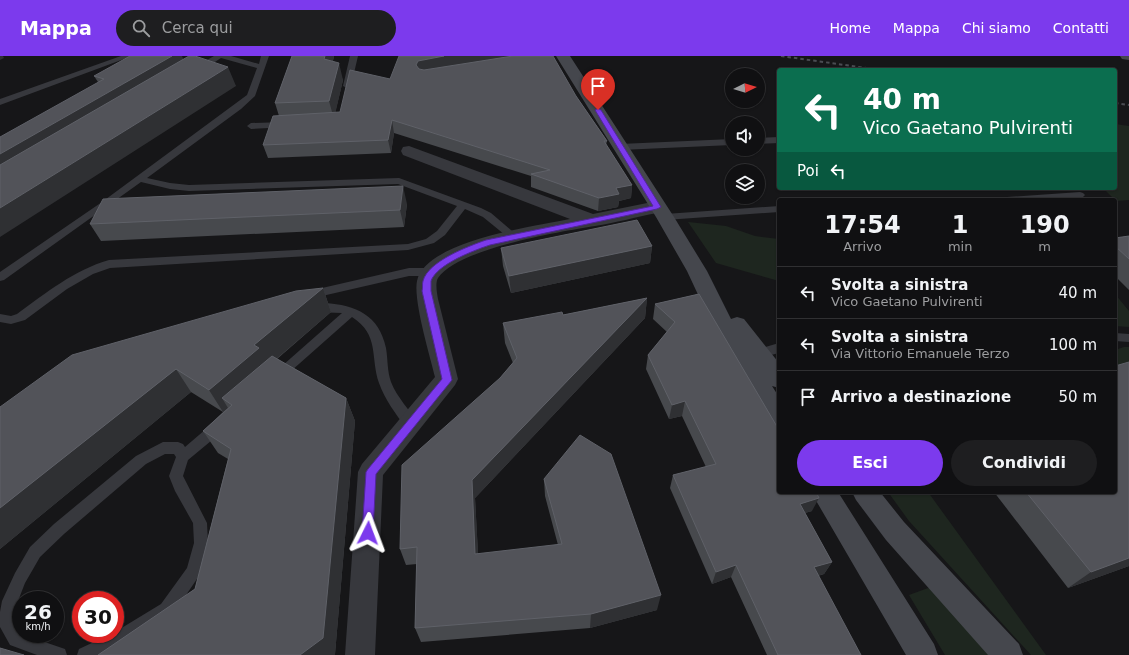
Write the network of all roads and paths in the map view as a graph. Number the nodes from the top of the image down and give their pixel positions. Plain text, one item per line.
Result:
1 (128, 56) edge
2 (221, 56) edge
3 (265, 56) edge
4 (354, 56) edge
5 (563, 56) edge
6 (567, 56) edge
7 (261, 67) junction
8 (193, 72) edge
9 (575, 74) junction
10 (345, 93) edge
11 (0, 102) edge
12 (291, 124) edge
13 (252, 126) dead end
14 (777, 140) edge
15 (765, 141) edge
16 (725, 142) edge
17 (620, 147) junction
18 (409, 151) dead end
19 (140, 178) junction
20 (1080, 196) dead end
21 (1044, 198) edge
22 (464, 205) junction
23 (777, 209) edge
24 (661, 212) junction
25 (592, 221) junction
26 (514, 237) junction
27 (697, 271) junction
28 (433, 272) junction
29 (0, 277) edge
30 (352, 311) junction
31 (0, 318) edge
32 (1117, 337) edge
33 (1129, 338) edge
34 (769, 351) edge
35 (777, 373) edge
36 (266, 386) edge
37 (777, 414) edge
38 (225, 421) edge
39 (411, 424) junction
40 (183, 457) junction
41 (825, 494) edge
42 (867, 494) edge
43 (59, 655) edge
44 (85, 655) edge
45 (360, 655) edge
46 (923, 655) edge
47 (1008, 655) edge

1 - 11 lane
2 - 7 lane
2 - 8 lane
3 - 7 lane
4 - 10 lane
5 - 9 street
6 - 9 street
7 - 19 lane
9 - 17 street
12 - 13 lane
14 - 15 lane
16 - 17 lane
17 - 24 street
18 - 25 street
19 - 22 lane
19 - 29 lane
20 - 21 lane
22 - 26 lane
22 - 31 lane
23 - 24 lane
24 - 25 street
24 - 27 street
25 - 26 street
26 - 28 street
27 - 34 street
27 - 37 street
28 - 30 lane
28 - 39 street
30 - 36 lane
30 - 39 lane
32 - 33 lane
34 - 35 street
38 - 40 lane
39 - 45 street
40 - 43 lane
40 - 44 lane
41 - 46 street
42 - 47 street

